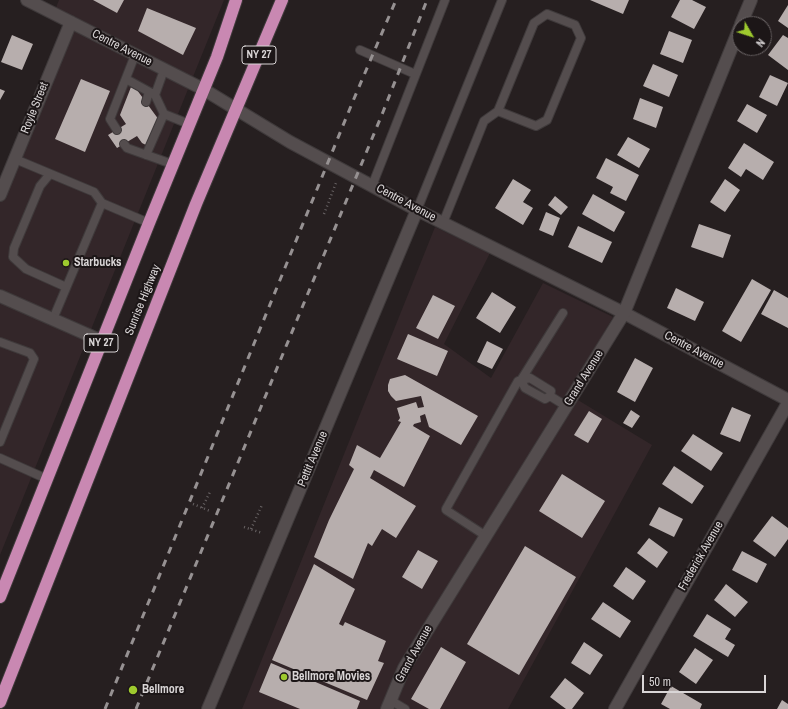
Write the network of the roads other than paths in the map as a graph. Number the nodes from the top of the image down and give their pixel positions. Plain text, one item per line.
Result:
1 (27, 0) edge
2 (236, 0) edge
3 (282, 0) edge
4 (444, 0) edge
5 (502, 0) edge
6 (751, 0) edge
7 (744, 16) edge
8 (71, 22) junction
9 (732, 48) edge
10 (360, 50) dead end
11 (135, 55) junction
12 (164, 70) junction
13 (416, 74) junction
14 (126, 79) junction
15 (203, 89) junction
16 (152, 94) junction
17 (146, 102) dead end
18 (236, 110) junction
19 (498, 111) junction
20 (164, 114) junction
21 (189, 124) junction
22 (117, 130) dead end
23 (127, 144) dead end
24 (146, 155) junction
25 (15, 159) junction
26 (172, 164) junction
27 (50, 174) junction
28 (372, 186) junction
29 (0, 195) edge
30 (102, 203) junction
31 (417, 210) junction
32 (149, 223) junction
33 (443, 223) junction
34 (66, 287) junction
35 (0, 296) edge
36 (563, 312) dead end
37 (624, 313) junction
38 (53, 319) junction
39 (102, 341) junction
40 (0, 342) edge
41 (521, 380) junction
42 (788, 400) edge
43 (788, 403) edge
44 (566, 406) junction
45 (0, 442) edge
46 (0, 458) edge
47 (47, 479) junction
48 (486, 536) junction
49 (2, 584) edge
50 (0, 597) edge
51 (0, 702) edge
52 (389, 705) edge
53 (208, 709) edge
54 (405, 709) edge
55 (615, 709) edge

1 - 8 street, Centre Avenue
2 - 15 highway, Sunrise Highway / NY 27
3 - 18 highway, Sunrise Highway / NY 27
4 - 13 lane
5 - 31 lane
6 - 7 street
8 - 11 street, Centre Avenue
8 - 25 street, Royle Street
9 - 37 street, Grand Avenue
10 - 13 lane
11 - 12 street, Centre Avenue
11 - 14 lane
12 - 15 street, Centre Avenue
12 - 16 lane
13 - 28 lane
14 - 16 lane
14 - 22 lane
15 - 18 street, Centre Avenue
15 - 21 highway, Sunrise Highway / NY 27
16 - 17 lane
16 - 20 lane
18 - 28 street, Centre Avenue
18 - 51 highway, Sunrise Highway / NY 27
19 - 19 lane
19 - 33 lane
20 - 21 lane
20 - 24 lane
21 - 26 highway, Sunrise Highway / NY 27
23 - 24 lane
24 - 26 lane
25 - 27 lane
25 - 29 street, Royle Street
26 - 32 highway, Sunrise Highway / NY 27
27 - 30 lane
27 - 34 lane
28 - 31 street, Centre Avenue
30 - 32 lane
30 - 34 lane
31 - 33 street, Centre Avenue
31 - 53 street, Pettit Avenue
32 - 39 highway, Sunrise Highway / NY 27
33 - 37 street, Centre Avenue
34 - 38 lane
35 - 38 street
36 - 41 lane
37 - 42 street, Centre Avenue
37 - 44 street, Grand Avenue
38 - 39 street
39 - 47 highway, Sunrise Highway / NY 27
40 - 45 lane
41 - 44 lane
41 - 48 lane
43 - 55 street, Frederick Avenue
44 - 48 street, Grand Avenue
46 - 47 lane
47 - 49 highway, Sunrise Highway / NY 27
48 - 52 street, Grand Avenue
49 - 50 highway, Sunrise Highway / NY 27
52 - 54 lane

